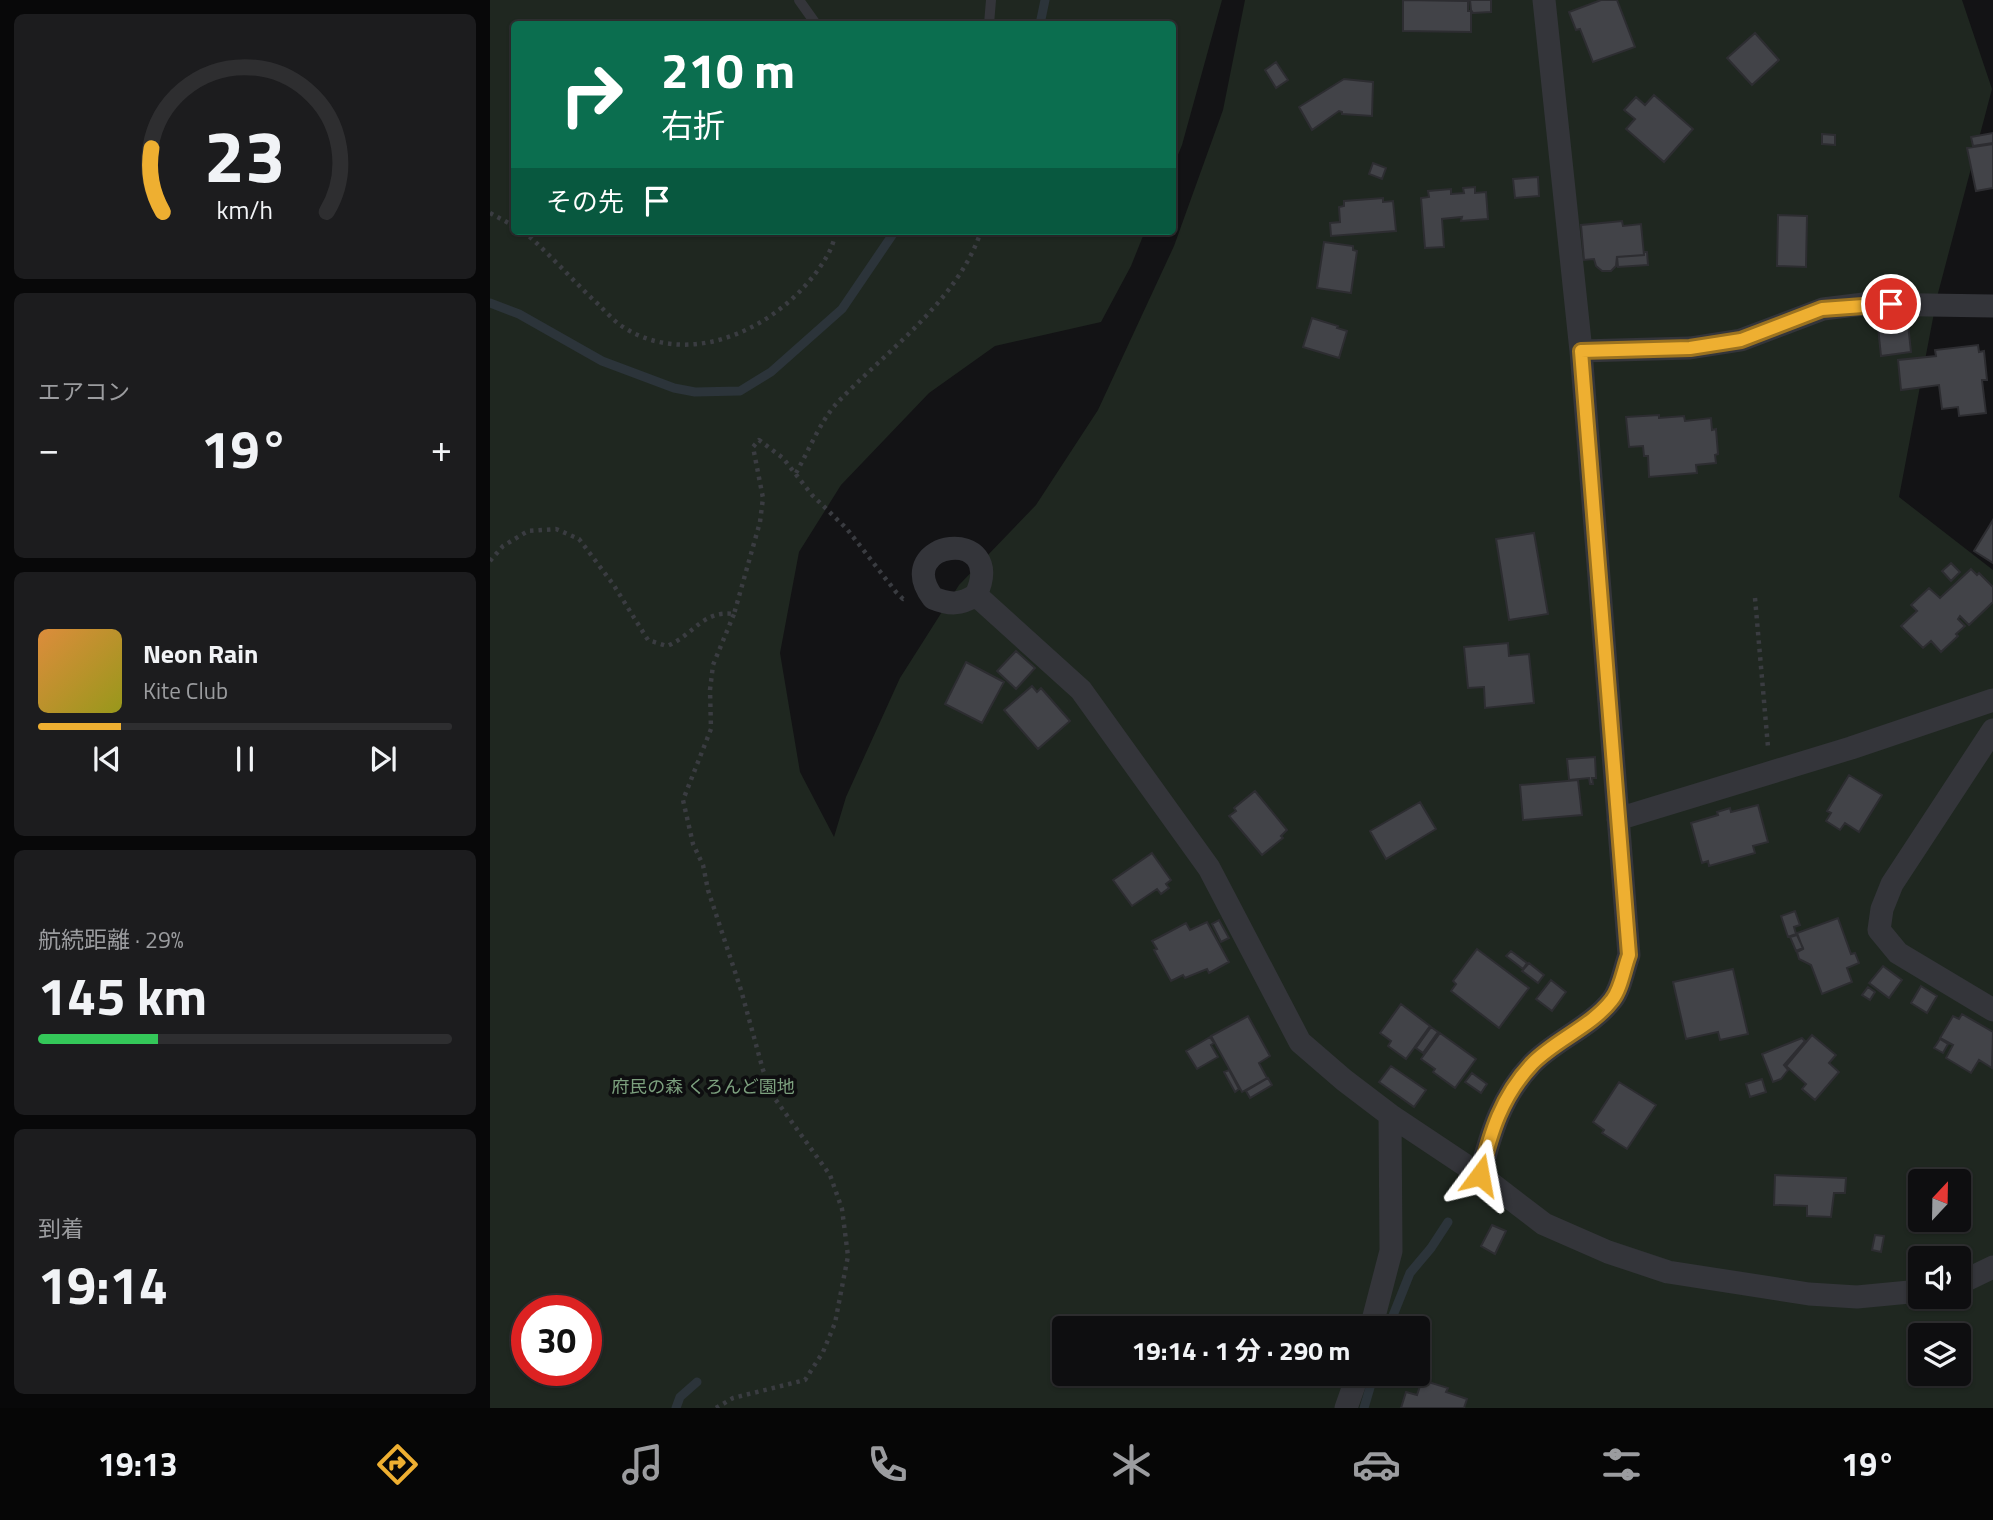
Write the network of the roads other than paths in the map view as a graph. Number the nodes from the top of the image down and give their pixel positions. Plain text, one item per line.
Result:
1 (800, 0) edge
2 (990, 0) edge
3 (1544, 0) edge
4 (814, 21) edge
5 (989, 21) edge
6 (1993, 306) edge
7 (1581, 351) junction
8 (976, 595) junction
9 (1993, 701) edge
10 (1993, 730) edge
11 (1618, 819) junction
12 (1993, 1010) edge
13 (1390, 1115) junction
14 (1480, 1175) junction
15 (1993, 1267) edge
16 (1971, 1278) edge
17 (1908, 1292) edge
18 (1374, 1316) edge
19 (1354, 1386) edge
20 (1346, 1408) edge

1 - 4 lane
2 - 5 lane
3 - 7 street
6 - 7 street
7 - 11 street
8 - 8 street
8 - 13 street
9 - 11 street
10 - 12 street
11 - 14 street
13 - 14 street
13 - 18 street
14 - 17 street
15 - 16 street
19 - 20 street

